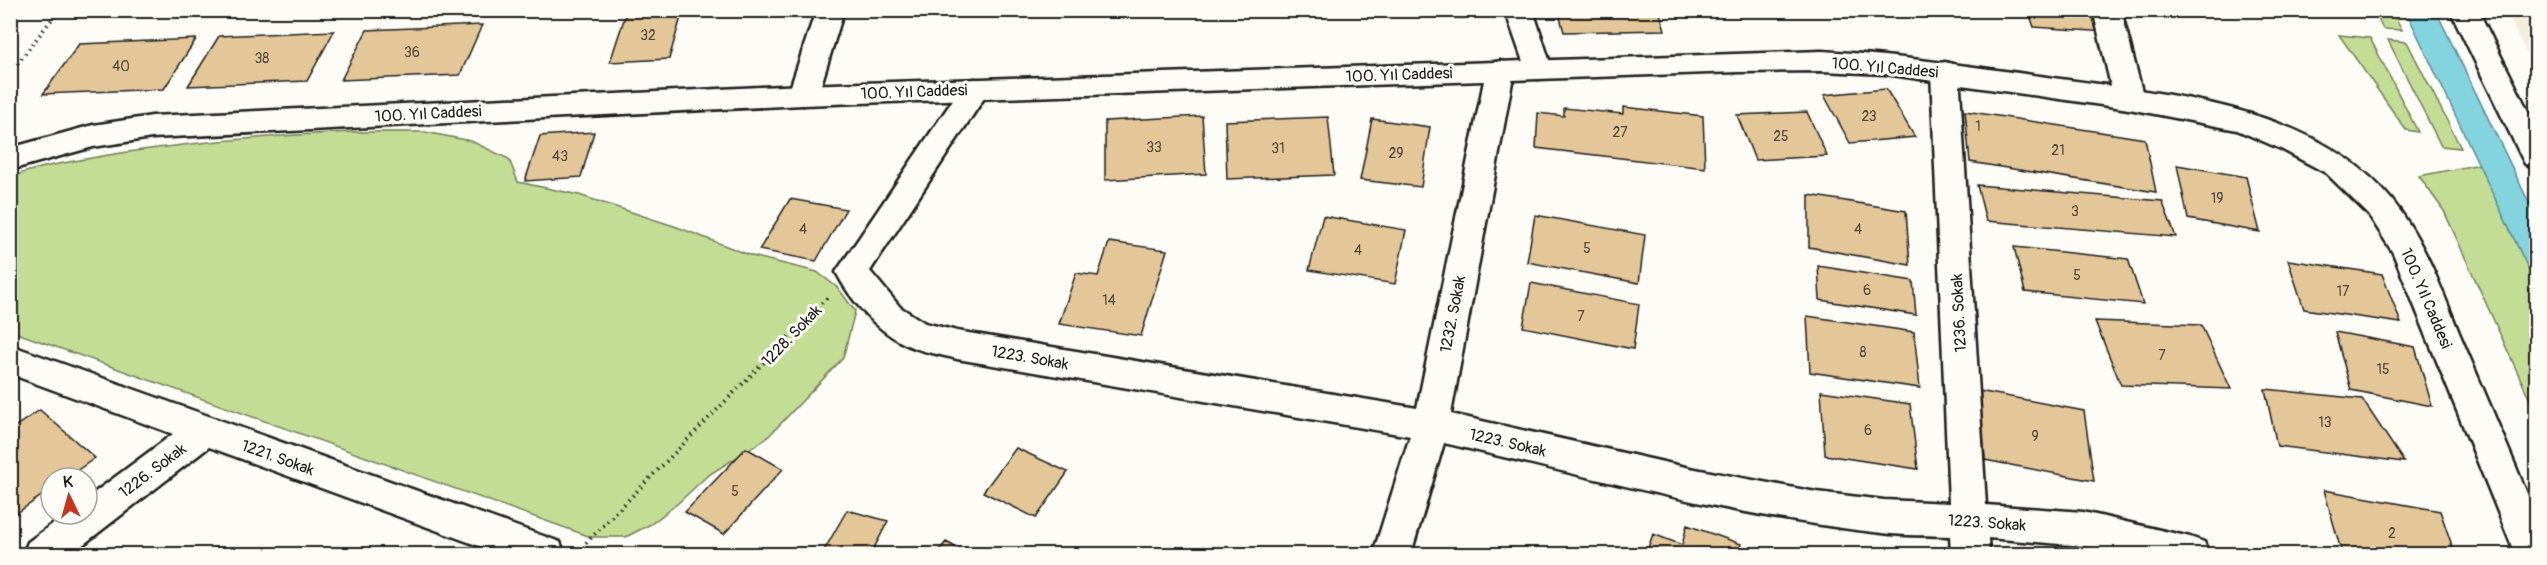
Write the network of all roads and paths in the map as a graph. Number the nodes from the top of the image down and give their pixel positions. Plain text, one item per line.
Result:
1 (59, 10) edge
2 (830, 10) edge
3 (1519, 10) edge
4 (2107, 10) edge
5 (2464, 10) edge
6 (1538, 69) junction
7 (1500, 71) junction
8 (1945, 72) junction
9 (10, 73) edge
10 (975, 89) junction
11 (803, 95) junction
12 (2129, 99) junction
13 (2536, 156) edge
14 (10, 159) edge
15 (852, 272) junction
16 (10, 359) edge
17 (1431, 425) junction
18 (205, 430) junction
19 (1968, 520) junction
20 (584, 546) dead end
21 (42, 555) edge
22 (546, 555) edge
23 (1392, 555) edge
24 (1970, 555) edge
25 (2190, 555) edge
26 (2534, 555) edge

1 - 9 path
2 - 11 street
3 - 6 street
4 - 12 street
5 - 13 street
6 - 7 street, 100. Yıl Caddesi
6 - 8 street, 100. Yıl Caddesi
7 - 10 street, 100. Yıl Caddesi
7 - 17 street, 1232. Sokak
8 - 12 street, 100. Yıl Caddesi
8 - 19 street, 1236. Sokak
10 - 11 street, 100. Yıl Caddesi
10 - 15 street
11 - 14 street, 100. Yıl Caddesi
12 - 26 street, 100. Yıl Caddesi
15 - 17 street, 1223. Sokak
15 - 20 path, 1228. Sokak
16 - 18 street, 1221. Sokak
17 - 19 street, 1223. Sokak
17 - 23 street, 1232. Sokak
18 - 21 street, 1226. Sokak
18 - 22 street, 1221. Sokak
19 - 24 street, 1236. Sokak
19 - 25 street, 1223. Sokak

